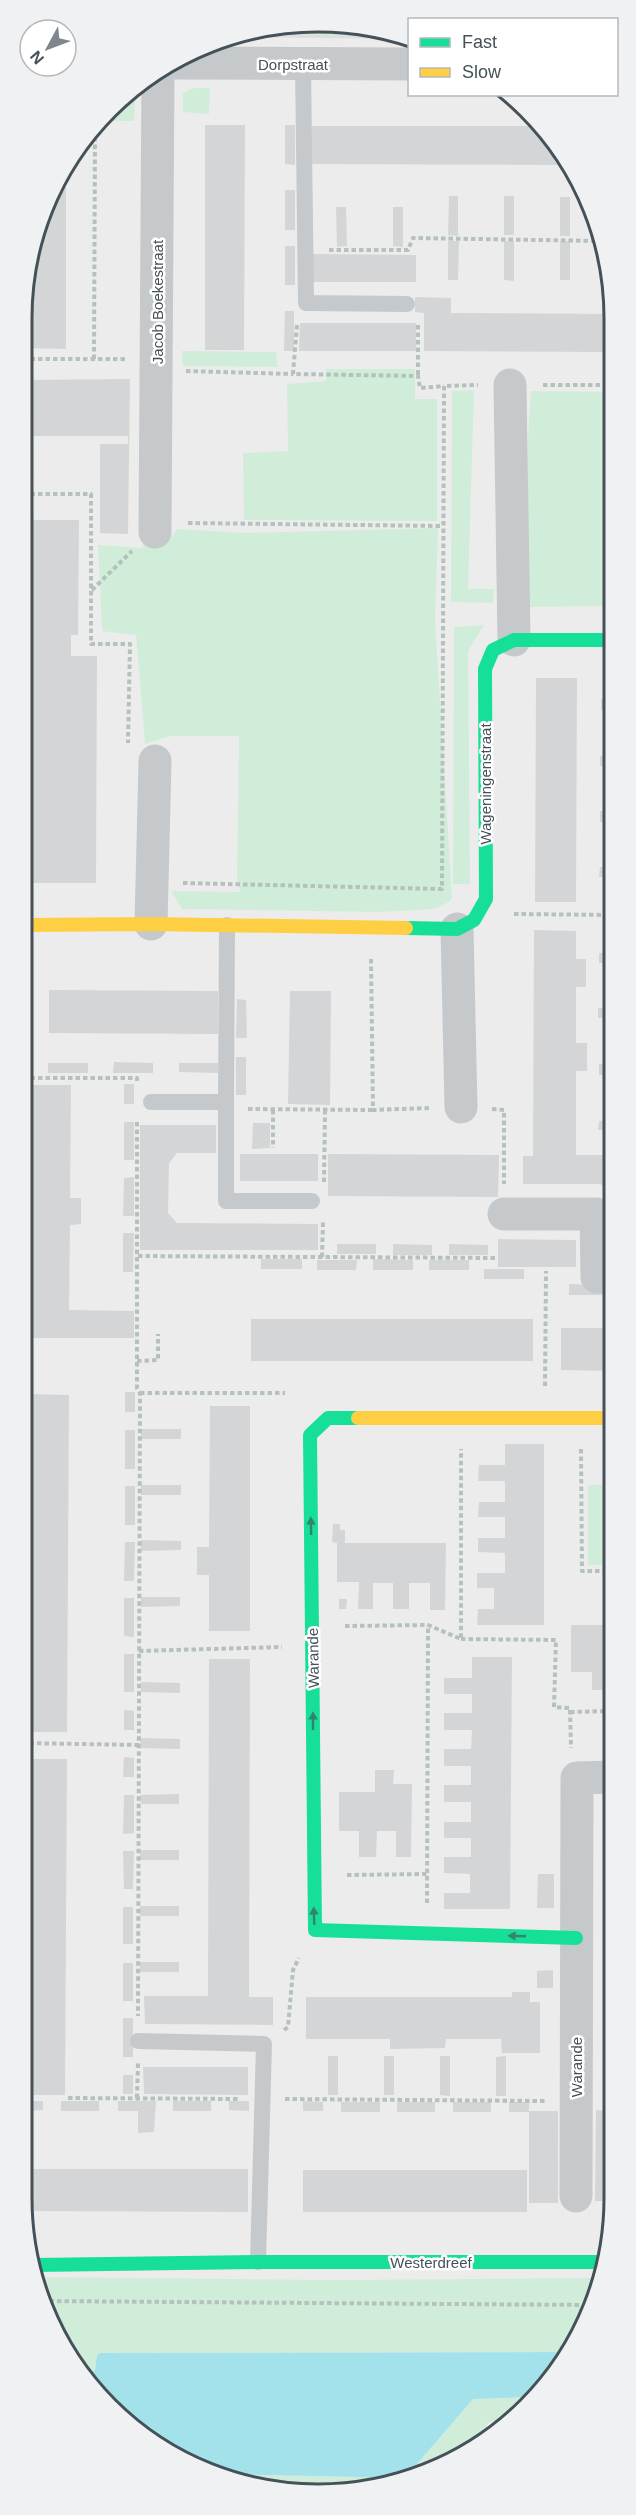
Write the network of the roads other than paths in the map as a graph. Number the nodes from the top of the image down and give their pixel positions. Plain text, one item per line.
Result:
1 (187, 63) edge
2 (303, 64) junction
3 (408, 64) edge
4 (158, 81) edge
5 (407, 304) road end
6 (510, 385) dead end
7 (155, 528) road end
8 (514, 640) junction
9 (604, 640) edge
10 (155, 761) road end
11 (151, 924) junction
12 (32, 925) edge
13 (226, 925) junction
14 (457, 929) junction
15 (144, 1098) road end
16 (226, 1106) junction
17 (461, 1107) dead end
18 (318, 1195) road end
19 (504, 1214) dead end
20 (604, 1277) edge
21 (604, 1418) edge
22 (604, 1778) edge
23 (576, 1938) junction
24 (138, 2042) road end
25 (576, 2196) dead end
26 (258, 2262) junction
27 (597, 2262) edge
28 (40, 2265) edge

1 - 2 street, Dorpstraat
2 - 3 street, Dorpstraat
2 - 5 lane
4 - 7 street, Jacob Boekestraat
6 - 8 street
8 - 9 street
8 - 14 street, Wageningenstraat
10 - 11 street
11 - 12 street
11 - 13 street
13 - 14 street
13 - 16 lane
14 - 17 street
15 - 16 lane
16 - 18 lane
19 - 20 street
23 -> 21 street, Warande
22 - 23 street, Warande
23 - 25 street, Warande
24 - 26 lane
26 - 27 street, Westerdreef
26 - 28 street, Westerdreef

